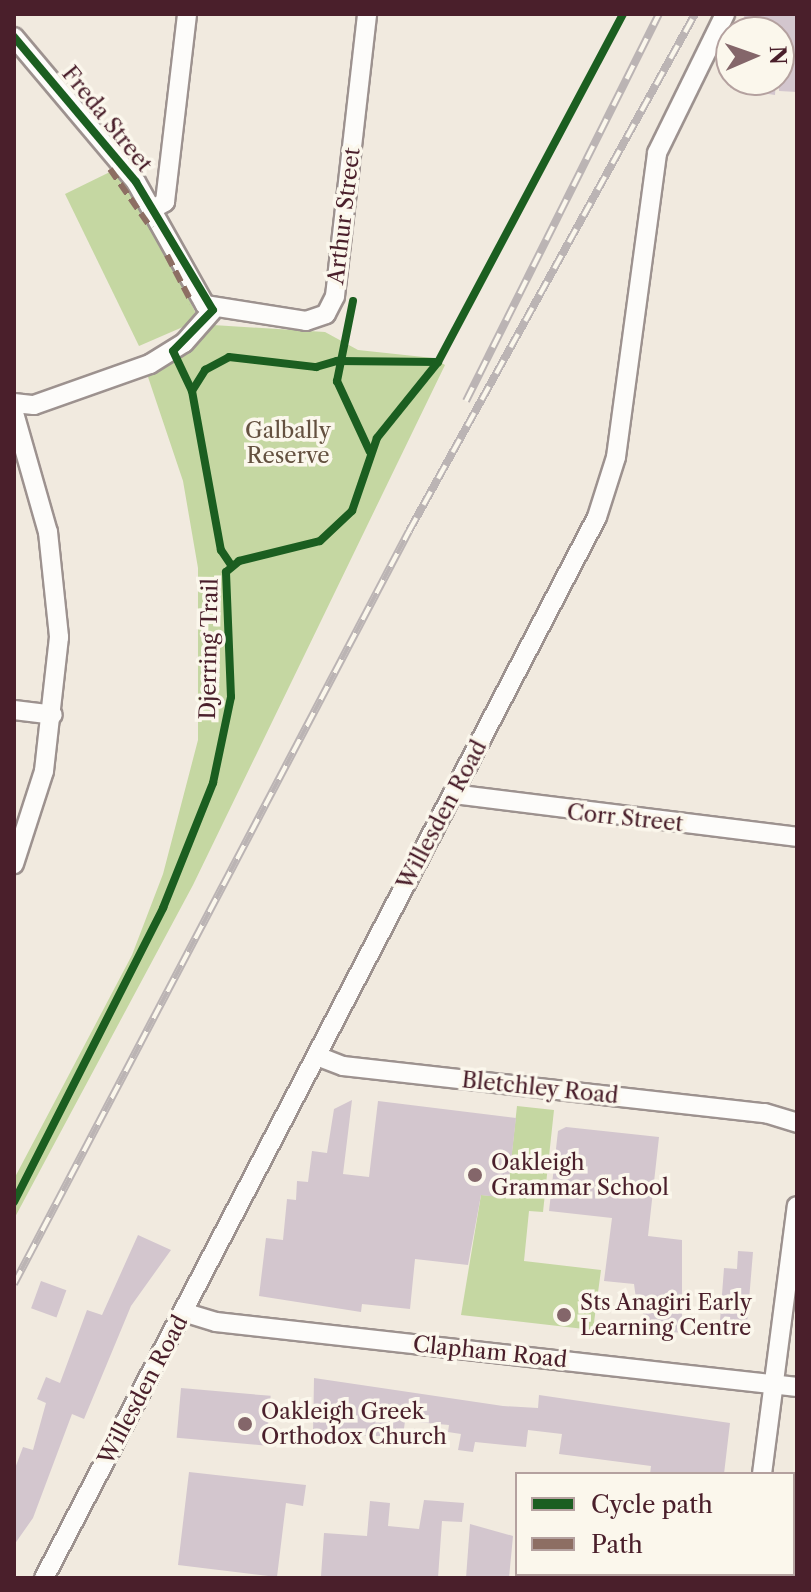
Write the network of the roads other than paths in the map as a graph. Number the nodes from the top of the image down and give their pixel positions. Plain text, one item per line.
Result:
1 (187, 14) edge
2 (367, 14) edge
3 (725, 14) edge
4 (14, 37) edge
5 (153, 209) junction
6 (213, 310) junction
7 (14, 403) edge
8 (14, 413) edge
9 (19, 443) edge
10 (14, 710) edge
11 (53, 715) junction
12 (453, 794) junction
13 (797, 837) edge
14 (14, 864) edge
15 (317, 1056) junction
16 (797, 1109) edge
17 (765, 1113) junction
18 (797, 1120) edge
19 (797, 1206) edge
20 (183, 1312) junction
21 (773, 1384) junction
22 (797, 1387) edge
23 (762, 1472) edge
24 (44, 1578) edge

1 - 5 street
2 - 6 street, Arthur Street
3 - 12 street, Willesden Road
4 - 5 street, Freda Street
5 - 6 street, Freda Street
6 - 7 street
8 - 9 street
9 - 11 street
10 - 11 street
11 - 14 street
12 - 13 street, Corr Street
12 - 15 street, Willesden Road
15 - 17 street, Bletchley Road
15 - 20 street, Willesden Road
16 - 17 street, Bletchley Road
17 - 18 street, Bletchley Road
19 - 21 street
20 - 21 street, Clapham Road
20 - 24 street, Willesden Road
21 - 22 street, Clapham Road
21 - 23 street

